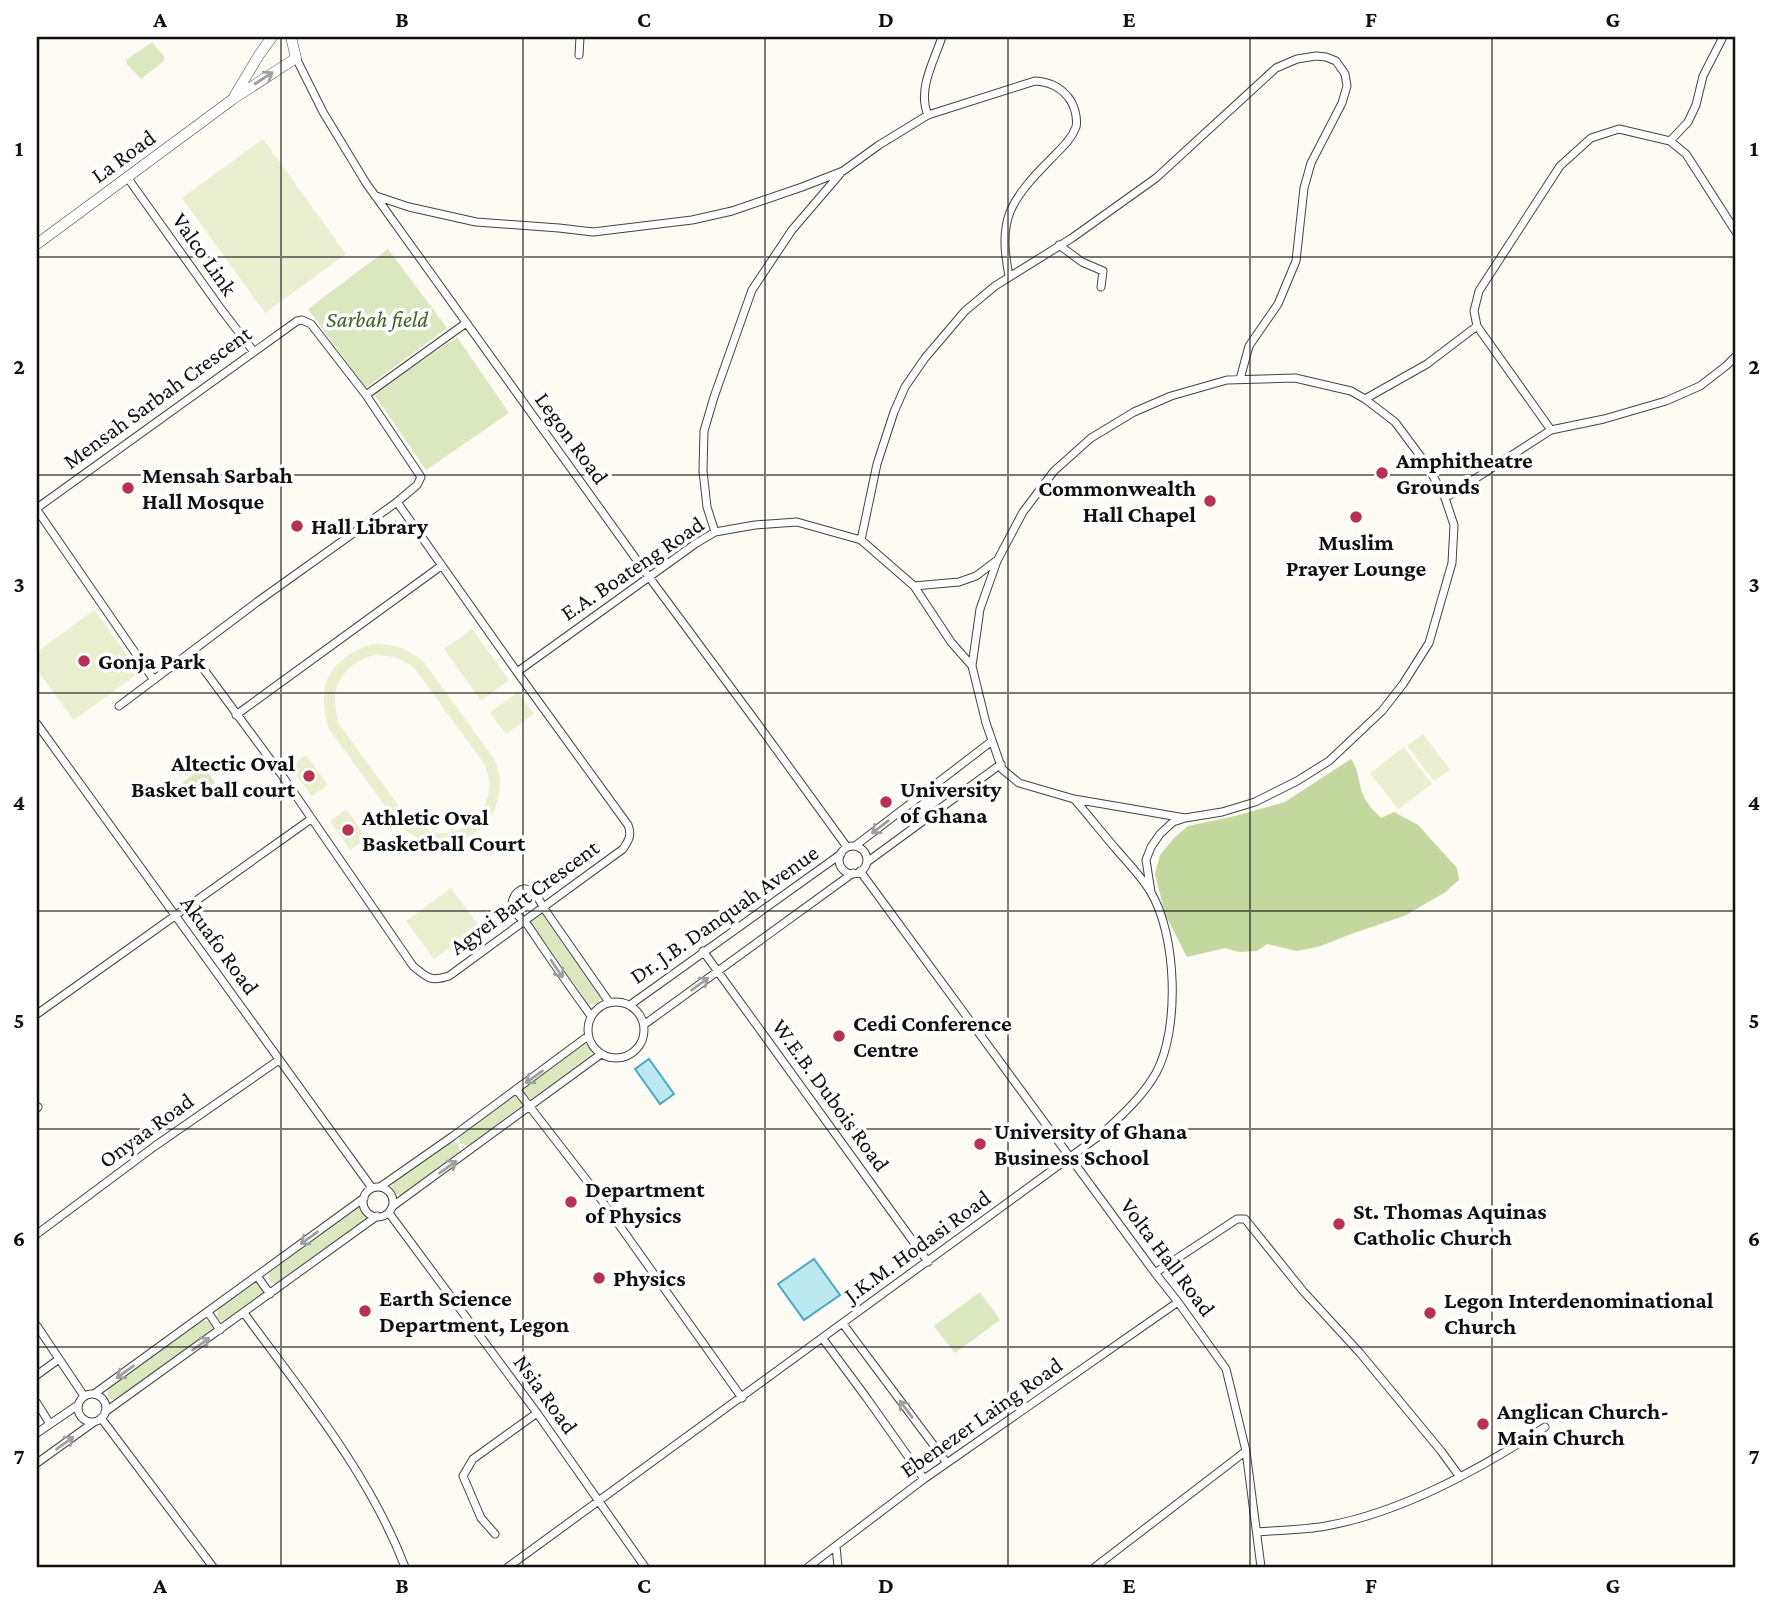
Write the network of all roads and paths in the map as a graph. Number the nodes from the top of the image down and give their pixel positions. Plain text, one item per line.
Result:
1 (272, 37) edge
2 (291, 37) edge
3 (580, 37) edge
4 (942, 37) edge
5 (1723, 37) edge
6 (579, 55) dead end
7 (296, 58) junction
8 (233, 99) junction
9 (928, 115) junction
10 (1670, 141) junction
11 (843, 171) junction
12 (127, 177) junction
13 (374, 195) junction
14 (1736, 232) edge
15 (37, 244) edge
16 (1059, 246) junction
17 (1009, 276) junction
18 (1101, 287) dead end
19 (466, 323) junction
20 (1477, 326) junction
21 (254, 352) junction
22 (1736, 356) edge
23 (1240, 379) junction
24 (366, 395) junction
25 (1365, 399) junction
26 (1551, 430) junction
27 (1445, 498) junction
28 (397, 502) junction
29 (715, 532) junction
30 (861, 540) junction
31 (997, 561) junction
32 (441, 566) junction
33 (649, 577) junction
34 (914, 586) junction
35 (191, 652) junction
36 (972, 666) junction
37 (517, 672) junction
38 (154, 680) junction
39 (119, 706) dead end
40 (236, 715) junction
41 (37, 724) edge
42 (992, 741) junction
43 (1001, 764) junction
44 (1074, 799) junction
45 (1185, 818) junction
46 (311, 819) junction
47 (851, 847) junction
48 (841, 854) junction
49 (867, 862) junction
50 (856, 872) junction
51 (1151, 892) junction
52 (542, 907) junction
53 (176, 917) junction
54 (525, 920) junction
55 (703, 951) junction
56 (717, 971) junction
57 (609, 1002) junction
58 (630, 1004) junction
59 (37, 1014) edge
60 (592, 1016) junction
61 (645, 1024) junction
62 (589, 1036) junction
63 (601, 1054) junction
64 (279, 1060) junction
65 (516, 1089) junction
66 (530, 1107) junction
67 (1070, 1157) junction
68 (376, 1188) junction
69 (364, 1198) junction
70 (391, 1210) junction
71 (377, 1216) junction
72 (37, 1234) edge
73 (928, 1262) junction
74 (1155, 1273) junction
75 (257, 1276) junction
76 (270, 1294) junction
77 (1178, 1301) junction
78 (208, 1312) junction
79 (244, 1313) junction
80 (843, 1324) junction
81 (37, 1326) edge
82 (220, 1330) junction
83 (822, 1339) junction
84 (59, 1359) junction
85 (37, 1375) edge
86 (94, 1394) junction
87 (85, 1396) junction
88 (742, 1398) junction
89 (37, 1403) edge
90 (78, 1405) junction
91 (537, 1413) junction
92 (100, 1417) junction
93 (50, 1424) junction
94 (1545, 1427) dead end
95 (37, 1433) edge
96 (1246, 1451) junction
97 (37, 1463) edge
98 (947, 1464) junction
99 (1460, 1477) junction
100 (924, 1479) junction
101 (599, 1501) junction
102 (1257, 1532) junction
103 (495, 1534) dead end
104 (836, 1546) junction
105 (213, 1567) edge
106 (405, 1567) edge
107 (508, 1567) edge
108 (645, 1567) edge
109 (808, 1567) edge
110 (838, 1567) edge
111 (1095, 1567) edge
112 (1261, 1567) edge

1 - 8 street, La Road
2 - 7 street, Legon Road
3 - 6 street
4 - 9 street
5 - 10 street
8 -> 7 street, La Road
7 - 13 street, Legon Road
8 - 12 street, La Road
9 - 11 street
9 - 17 street
10 - 14 street
10 - 20 street
11 - 13 street
11 - 29 street
12 - 15 street, La Road
12 - 21 street, Valco Link
13 - 19 street, Legon Road
16 - 17 street
16 - 18 street
16 - 23 street
17 - 30 street
19 - 24 street
19 - 33 street, Legon Road
20 - 25 street
20 - 26 street
21 - 24 street, Mensah Sarbah Crescent
21 - 38 street, Mensah Sarbah Crescent
22 - 26 street
23 - 25 street
23 - 31 street
24 - 28 street, Mensah Sarbah Crescent
25 - 27 street
26 - 27 street
27 - 45 street
28 - 32 street, Agyei Bart Crescent
28 - 35 street
29 - 30 street, E.A. Boateng Road
29 - 33 street, E.A. Boateng Road
30 - 34 street, E.A. Boateng Road
31 - 34 street
31 - 36 street
32 - 37 street, Agyei Bart Crescent
32 - 40 street
33 - 37 street, E.A. Boateng Road
33 - 47 street, Legon Road
34 - 36 street, E.A. Boateng Road
35 - 38 street
35 - 40 street, Agyei Bart Crescent
36 - 42 street
37 - 52 street, Agyei Bart Crescent
38 - 39 street
40 - 46 street, Agyei Bart Crescent
41 - 53 street, Akuafo Road
42 - 43 street
42 -> 47 street
43 - 44 street
43 - 49 street
44 - 45 street
44 - 51 street, J.K.M. Hodasi Road
45 - 51 street
46 - 53 street
46 - 54 street, Agyei Bart Crescent
47 - 48 street
47 - 49 street
48 - 50 street
48 - 55 street, Dr. J.B. Danquah Avenue
49 - 50 street
50 - 56 street, Dr. J.B. Danquah Avenue
50 - 67 street, Volta Hall Road
51 - 67 street, J.K.M. Hodasi Road
52 - 54 street, Agyei Bart Crescent
52 - 54 street
52 - 57 street, Dr. J.B. Danquah Avenue
53 - 59 street
53 - 64 street, Akuafo Road
54 -> 60 street
55 - 56 street, W.E.B. Dubois Road
55 - 58 street, Dr. J.B. Danquah Avenue
61 -> 56 street, Dr. J.B. Danquah Avenue
56 - 73 street, W.E.B. Dubois Road
57 - 58 street, Dr. J.B. Danquah Avenue
57 - 60 street, Dr. J.B. Danquah Avenue
58 - 61 street, Dr. J.B. Danquah Avenue
60 - 62 street
61 - 63 street, Dr. J.B. Danquah Avenue
62 - 63 street
62 -> 65 street
63 - 66 street
64 - 68 street, Akuafo Road
64 - 72 street, Onyaa Road
65 - 66 street
65 - 68 street
70 -> 66 street
66 - 88 street
67 - 73 street, J.K.M. Hodasi Road
67 - 74 street, Volta Hall Road
68 - 69 street
68 - 70 street
69 - 71 street
69 -> 75 street
70 - 71 street
70 - 91 street, Nsia Road
71 - 76 street
73 - 80 street, J.K.M. Hodasi Road
74 - 77 street, Volta Hall Road
74 - 99 street
75 - 76 street
75 - 78 street
76 - 79 street
77 - 96 street, Volta Hall Road
77 - 98 street, Ebenezer Laing Road
78 - 82 street
78 -> 86 street
79 - 82 street
79 - 106 street
80 - 83 street, J.K.M. Hodasi Road
98 -> 80 street
81 - 84 street
92 -> 82 street
83 - 88 street, J.K.M. Hodasi Road
83 - 100 street
84 - 85 street
84 - 87 street
86 - 87 street
86 - 92 street
87 - 90 street
88 - 101 street, J.K.M. Hodasi Road
89 - 93 street
90 - 92 street
90 - 93 street
91 - 101 street, Nsia Road
91 - 103 street
97 -> 92 street
92 - 105 street
93 - 95 street
94 - 99 street
96 - 102 street, Volta Hall Road
96 - 111 street
98 - 100 street, Ebenezer Laing Road
99 - 102 street
100 - 104 street, Ebenezer Laing Road
101 - 107 street, J.K.M. Hodasi Road
101 - 108 street, Nsia Road
102 - 112 street, Volta Hall Road
104 - 109 street, Ebenezer Laing Road
104 - 110 street

